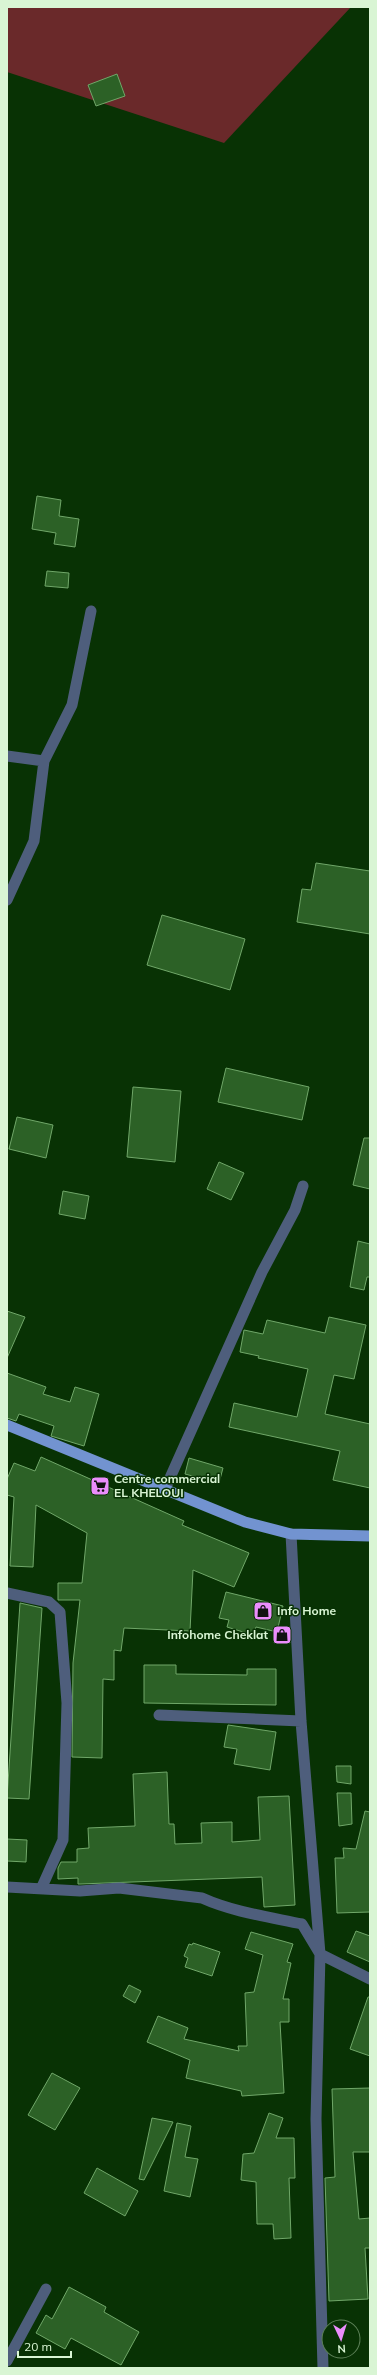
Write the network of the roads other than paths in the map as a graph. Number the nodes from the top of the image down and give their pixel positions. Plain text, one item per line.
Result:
1 (91, 611) dead end
2 (7, 756) edge
3 (44, 761) junction
4 (7, 900) edge
5 (303, 1186) dead end
6 (7, 1425) edge
7 (165, 1489) junction
8 (291, 1534) junction
9 (370, 1536) edge
10 (7, 1593) edge
11 (159, 1715) dead end
12 (301, 1721) junction
13 (7, 1888) edge
14 (40, 1889) junction
15 (320, 1954) junction
16 (370, 1979) edge
17 (46, 2289) dead end
18 (7, 2361) edge
19 (323, 2368) edge

1 - 3 street
2 - 3 street
3 - 4 street
5 - 7 street
6 - 7 main road
7 - 8 main road
8 - 9 main road
8 - 12 street
10 - 14 street
11 - 12 street
12 - 15 street
13 - 14 street
14 - 15 street
15 - 16 street
15 - 19 street
17 - 18 street

